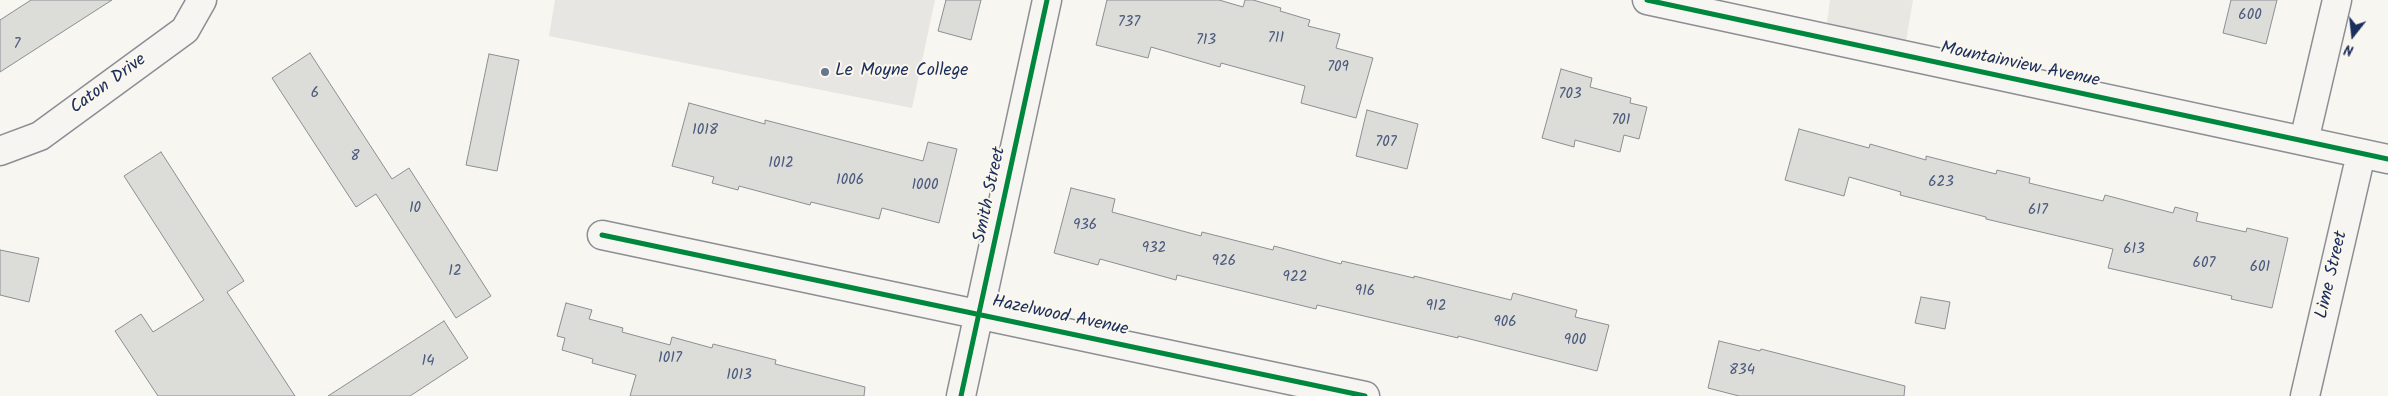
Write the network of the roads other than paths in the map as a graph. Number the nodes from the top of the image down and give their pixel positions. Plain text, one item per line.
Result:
1 (202, 0) edge
2 (1047, 0) edge
3 (1647, 0) edge
4 (2337, 0) edge
5 (2304, 141) junction
6 (0, 151) edge
7 (2361, 154) junction
8 (2388, 159) edge
9 (602, 235) dead end
10 (979, 314) junction
11 (961, 396) edge
12 (1365, 396) edge
13 (2305, 396) edge

1 - 6 street, Caton Drive
2 - 10 street, Smith Street
3 - 5 street, Mountainview Avenue
4 - 5 street
5 - 7 street, Mountainview Avenue
7 - 8 street, Mountainview Avenue
7 - 13 street, Lime Street
9 - 10 street, Hazelwood Avenue
10 - 11 street, Smith Street
10 - 12 street, Hazelwood Avenue

